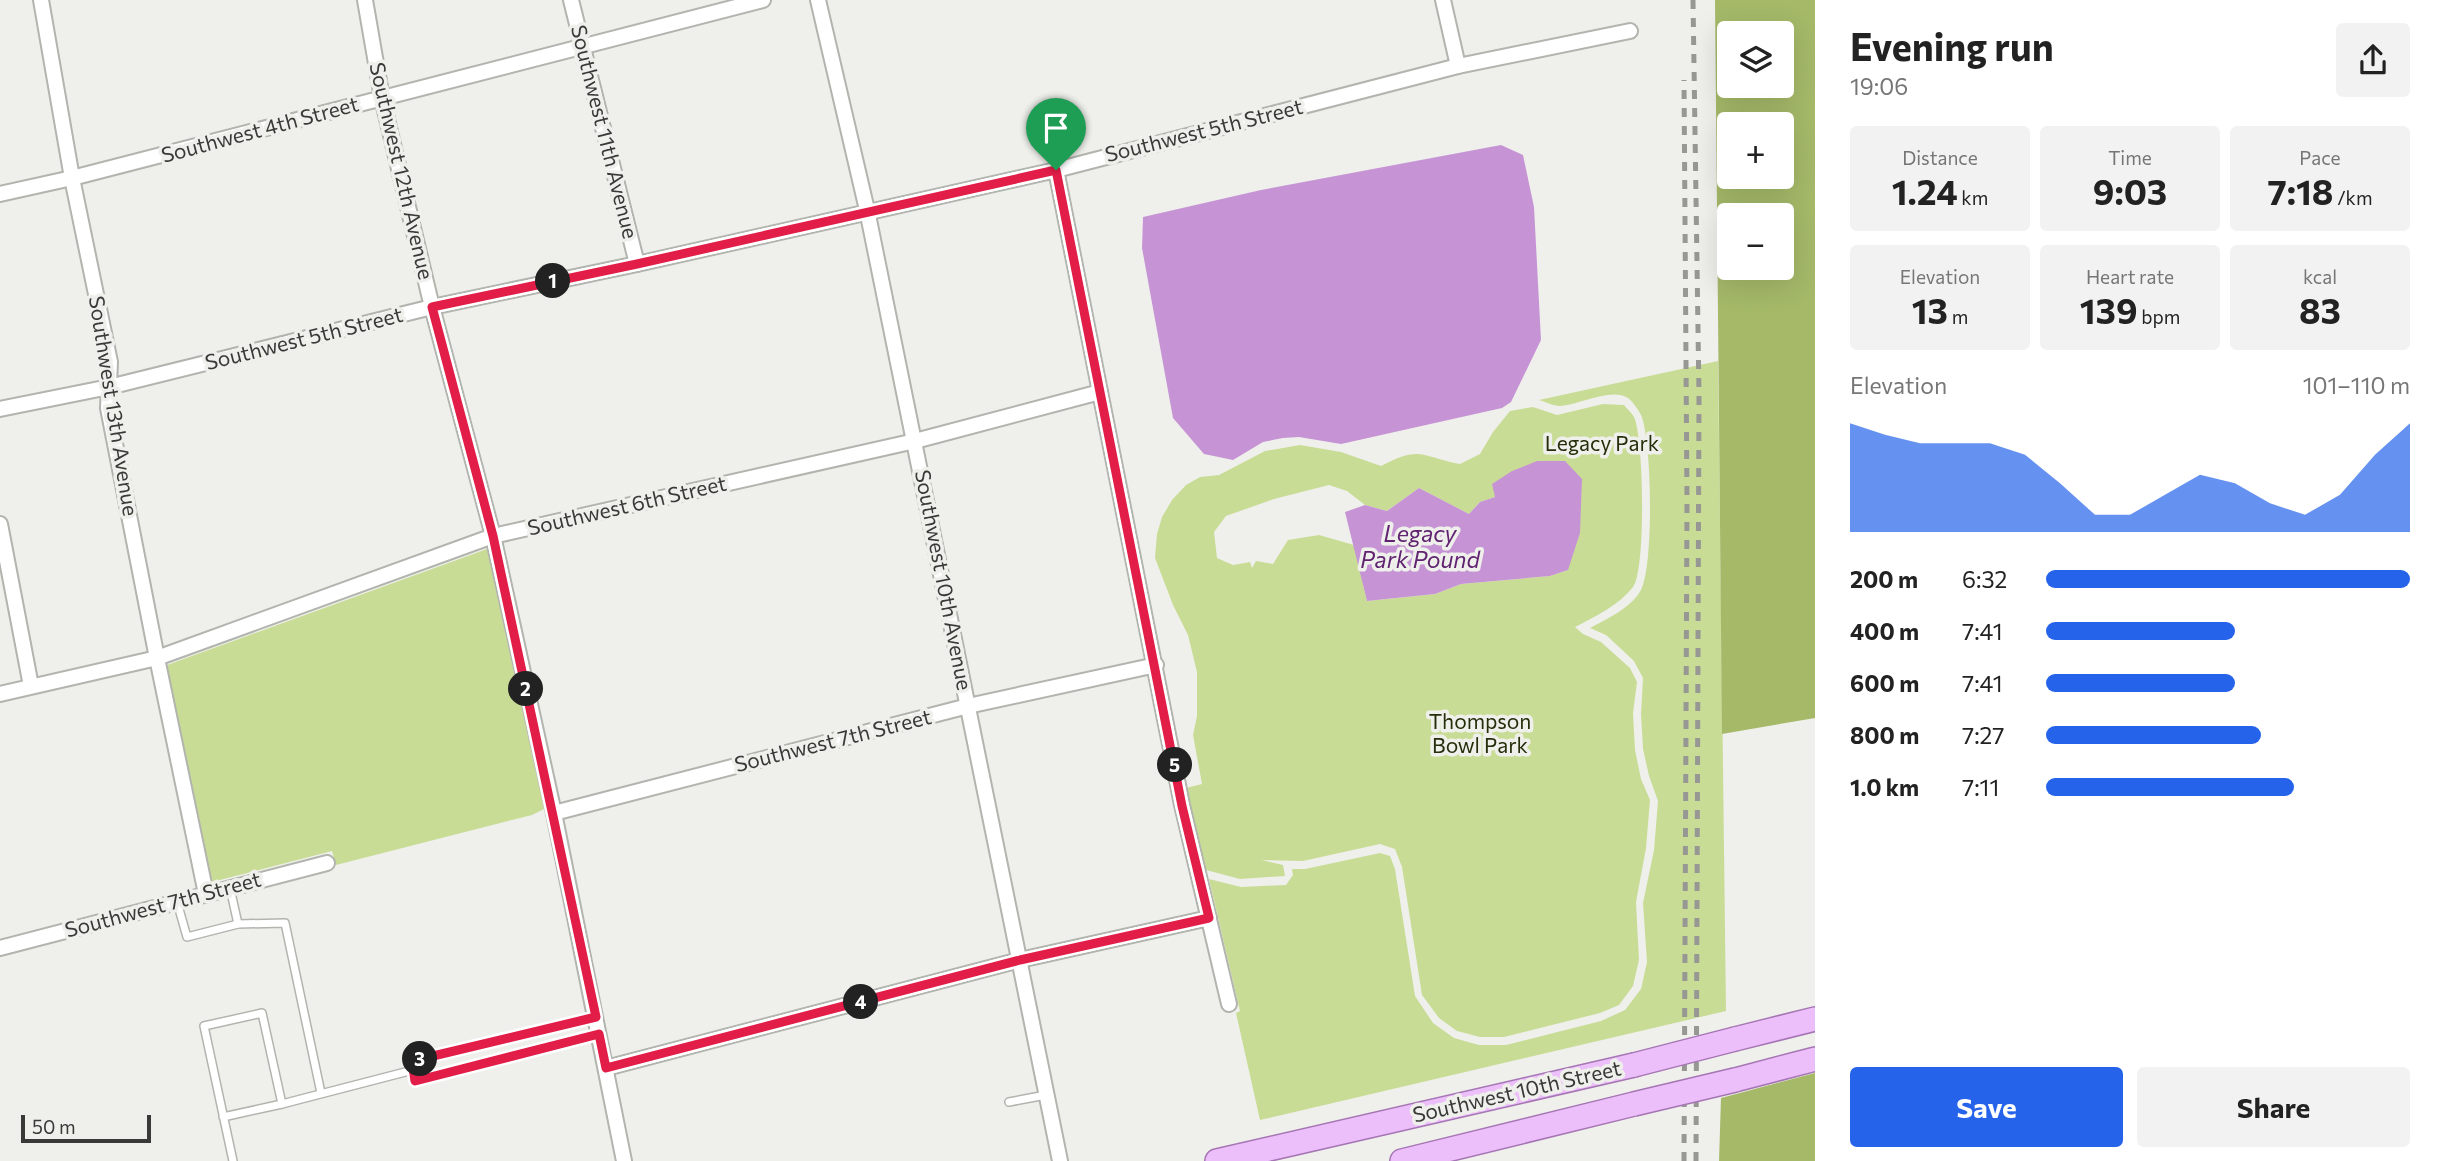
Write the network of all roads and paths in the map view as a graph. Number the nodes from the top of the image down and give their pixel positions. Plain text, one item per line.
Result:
1 (41, 0) edge
2 (365, 0) edge
3 (571, 0) edge
4 (763, 0) edge
5 (818, 0) edge
6 (1443, 0) edge
7 (1630, 31) dead end
8 (581, 47) junction
9 (1458, 66) junction
10 (382, 98) junction
11 (1056, 170) junction
12 (72, 178) junction
13 (0, 194) edge
14 (867, 210) junction
15 (637, 264) junction
16 (432, 307) junction
17 (109, 387) junction
18 (1100, 392) junction
19 (0, 409) edge
20 (915, 440) junction
21 (0, 524) edge
22 (493, 536) junction
23 (157, 658) junction
24 (1156, 665) junction
25 (31, 686) junction
26 (0, 694) edge
27 (968, 706) junction
28 (554, 813) junction
29 (327, 863) dead end
30 (230, 888) junction
31 (206, 894) junction
32 (177, 902) junction
33 (1209, 918) junction
34 (239, 924) junction
35 (0, 948) edge
36 (1020, 960) junction
37 (1229, 1004) dead end
38 (596, 1017) junction
39 (1815, 1019) edge
40 (599, 1034) junction
41 (1815, 1059) edge
42 (606, 1068) junction
43 (413, 1070) junction
44 (321, 1093) junction
45 (1047, 1095) junction
46 (1009, 1102) dead end
47 (282, 1104) junction
48 (223, 1117) junction
49 (233, 1161) edge
50 (624, 1161) edge
51 (1060, 1161) edge
52 (1217, 1161) edge
53 (1402, 1161) edge

1 - 12 street, Southwest 13th Avenue
2 - 10 street, Southwest 12th Avenue
3 - 8 street, Southwest 11th Avenue
4 - 8 street, Southwest 4th Street
5 - 14 street, Southwest 10th Avenue
6 - 9 street
7 - 9 street, Southwest 5th Street
8 - 10 street, Southwest 4th Street
8 - 15 street, Southwest 11th Avenue
9 - 11 street, Southwest 5th Street
10 - 12 street, Southwest 4th Street
10 - 16 street, Southwest 12th Avenue
11 - 14 street, Southwest 5th Street
11 - 18 street
12 - 13 street, Southwest 4th Street
12 - 17 street, Southwest 13th Avenue
14 - 15 street, Southwest 5th Street
14 - 20 street, Southwest 10th Avenue
15 - 16 street, Southwest 5th Street
16 - 17 street, Southwest 5th Street
16 - 22 street, Southwest 12th Avenue
17 - 19 street, Southwest 5th Street
17 - 23 street, Southwest 13th Avenue
18 - 20 street, Southwest 6th Street
18 - 24 street
20 - 22 street, Southwest 6th Street
20 - 27 street, Southwest 10th Avenue
21 - 25 street
22 - 23 street, Southwest 6th Street
22 - 28 street, Southwest 12th Avenue
23 - 25 street, Southwest 6th Street
23 - 31 street, Southwest 13th Avenue
24 - 27 street, Southwest 7th Street
24 - 33 street
25 - 26 street, Southwest 6th Street
27 - 28 street, Southwest 7th Street
27 - 36 street, Southwest 10th Avenue
28 - 38 street, Southwest 12th Avenue
29 - 30 street, Southwest 7th Street
30 - 31 street, Southwest 7th Street
30 - 34 lane
31 - 32 street, Southwest 7th Street
32 - 34 lane
32 - 35 street, Southwest 7th Street
33 - 36 street
33 - 37 street
34 - 44 lane
36 - 42 street
36 - 45 street, Southwest 10th Avenue
38 - 40 street, Southwest 12th Avenue
38 - 43 lane
39 - 52 main road, Southwest 10th Street, bridge
40 - 42 street, Southwest 12th Avenue
40 - 43 lane
41 - 53 main road, Southwest 10th Street, bridge
42 - 50 street, Southwest 12th Avenue
43 - 44 lane
44 - 47 lane
45 - 46 lane
45 - 51 street, Southwest 10th Avenue
47 - 48 lane
47 - 48 lane
48 - 49 lane

